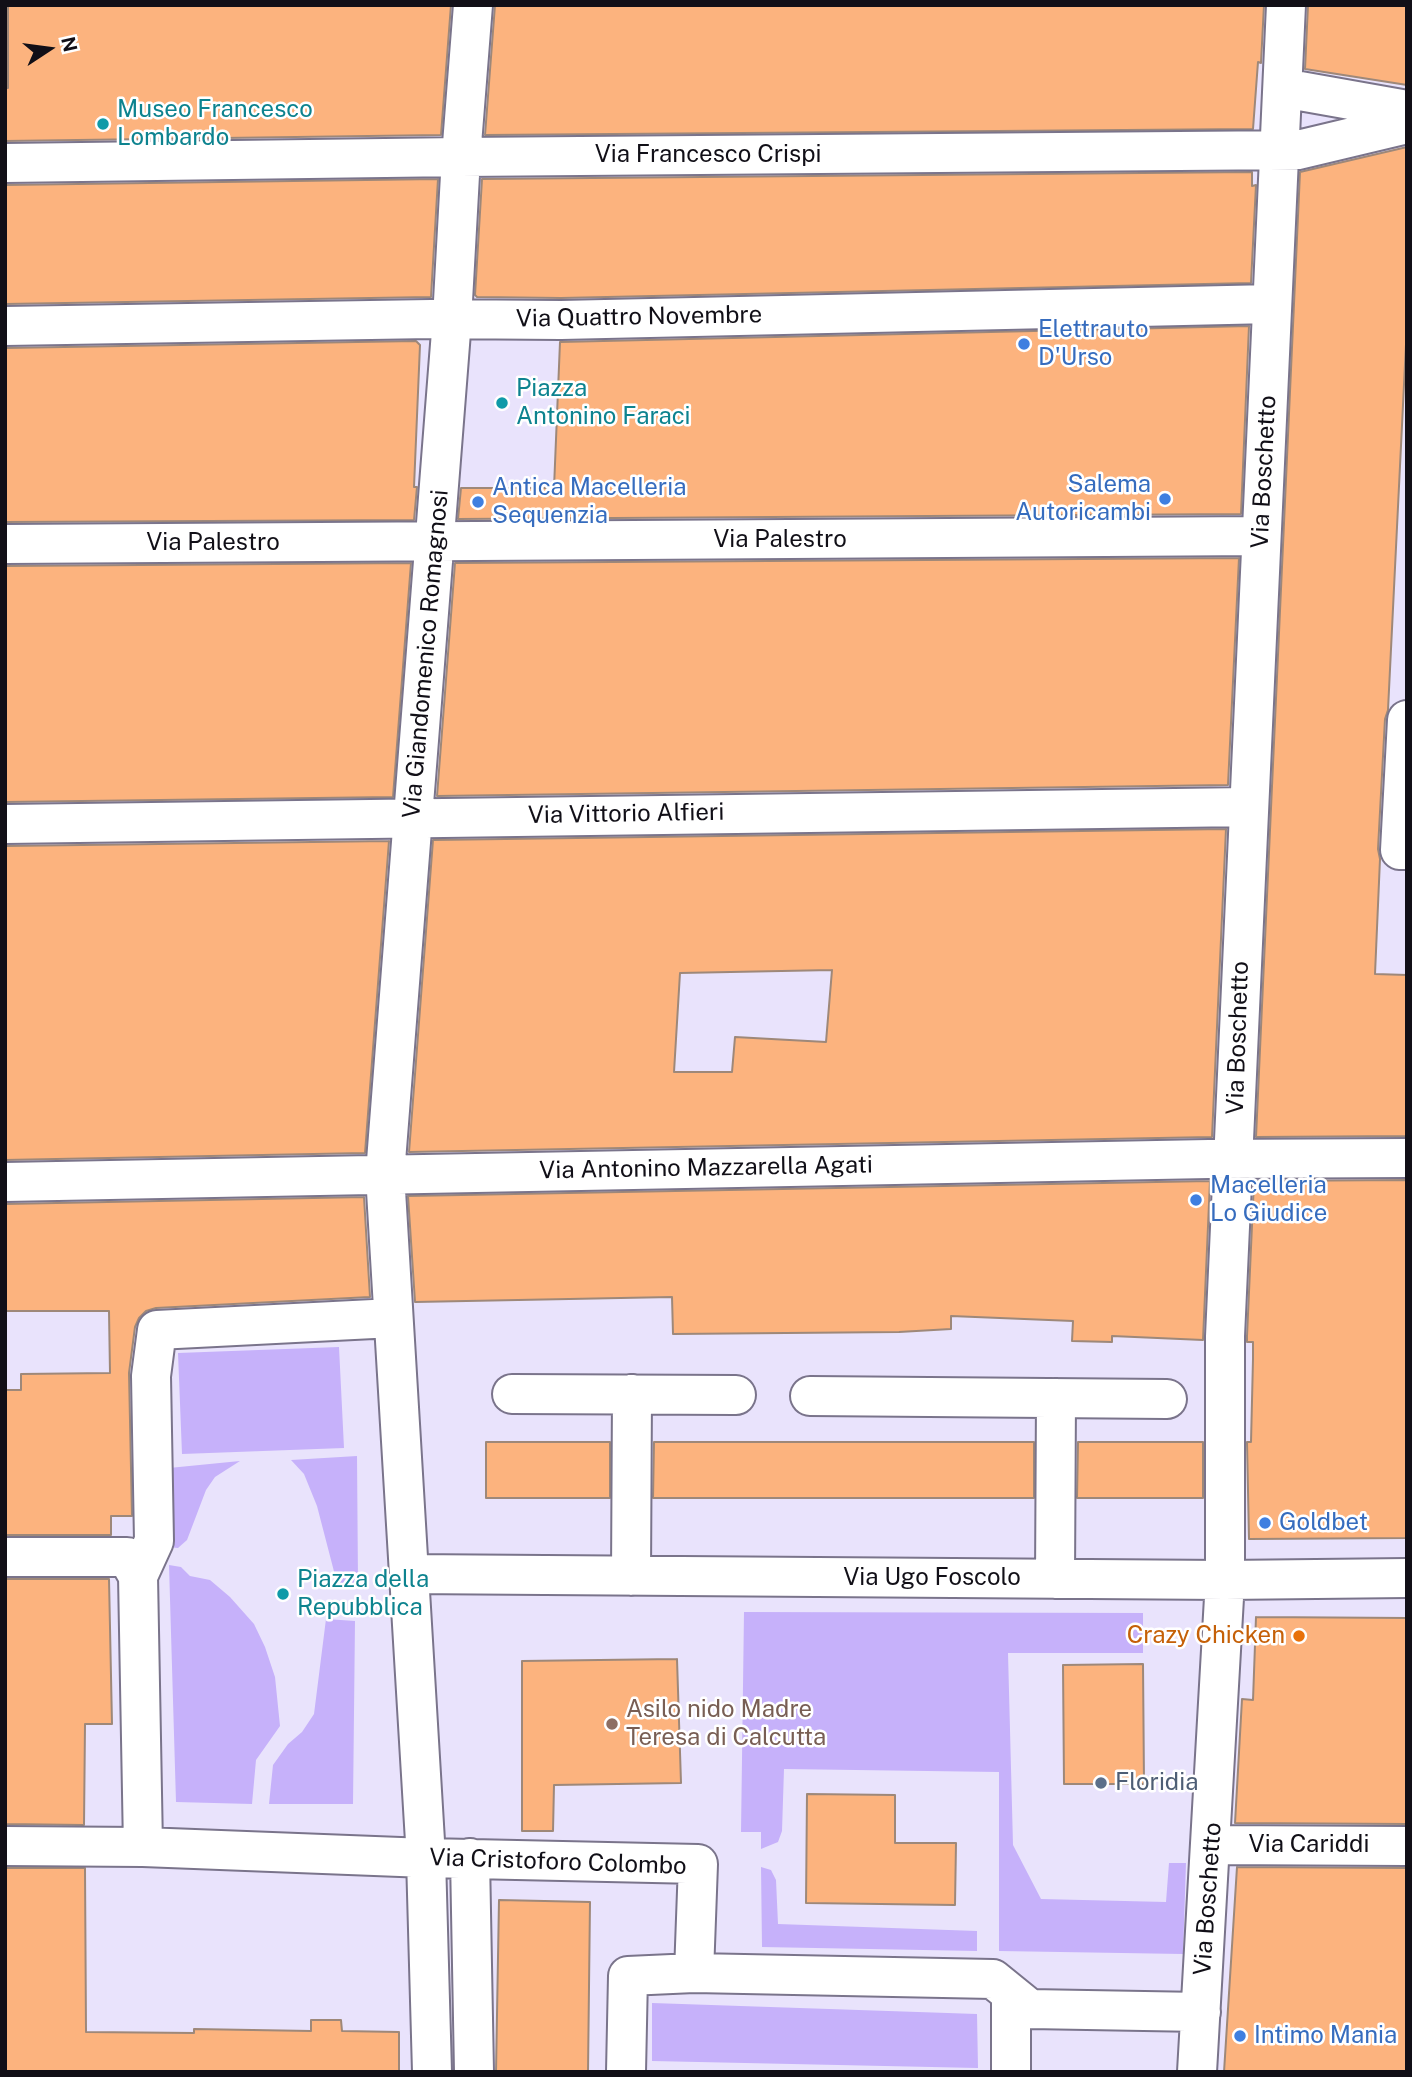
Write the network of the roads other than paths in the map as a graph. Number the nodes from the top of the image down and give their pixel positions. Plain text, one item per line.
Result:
1 (473, 5) edge
2 (1286, 5) edge
3 (1283, 88) junction
4 (1407, 110) edge
5 (1407, 124) edge
6 (1279, 151) junction
7 (461, 156) junction
8 (5, 163) edge
9 (1272, 304) junction
10 (452, 319) junction
11 (5, 327) edge
12 (1261, 536) junction
13 (435, 542) junction
14 (5, 544) edge
15 (1407, 720) edge
16 (1248, 807) junction
17 (413, 817) junction
18 (5, 824) edge
19 (1407, 850) edge
20 (1407, 1158) edge
21 (1233, 1159) junction
22 (385, 1174) junction
23 (5, 1182) edge
24 (393, 1311) junction
25 (512, 1394) dead end
26 (641, 1395) junction
27 (736, 1395) dead end
28 (810, 1396) dead end
29 (1056, 1398) junction
30 (1167, 1399) dead end
31 (5, 1557) edge
32 (133, 1567) junction
33 (409, 1574) junction
34 (640, 1576) junction
35 (1407, 1578) edge
36 (1055, 1579) junction
37 (1225, 1580) junction
38 (1212, 1844) junction
39 (5, 1846) edge
40 (1407, 1846) edge
41 (143, 1847) junction
42 (426, 1858) junction
43 (470, 1858) junction
44 (694, 1973) junction
45 (1011, 1994) junction
46 (1201, 2012) junction
47 (432, 2072) edge
48 (474, 2072) edge
49 (626, 2072) edge
50 (1011, 2072) edge
51 (1197, 2072) edge

1 - 7 street, Via Giandomenico Romagnosi
2 - 3 street, Via Boschetto
3 - 4 street
3 - 6 street, Via Boschetto
5 - 6 street, Via Francesco Crispi
6 - 7 street, Via Francesco Crispi
6 - 9 street, Via Boschetto
7 - 8 street, Via Francesco Crispi
7 - 10 street, Via Giandomenico Romagnosi
9 - 10 street, Via Quattro Novembre
9 - 12 street, Via Boschetto
10 - 11 street, Via Quattro Novembre
10 - 13 street, Via Giandomenico Romagnosi
12 - 13 street, Via Palestro
12 - 16 street, Via Boschetto
13 - 14 street, Via Palestro
13 - 17 street, Via Giandomenico Romagnosi
15 - 19 street
16 - 17 street, Via Vittorio Alfieri
16 - 21 street, Via Boschetto
17 - 18 street, Via Vittorio Alfieri
17 - 22 street, Via Giandomenico Romagnosi
20 - 21 street, Via Antonino Mazzarella Agati
21 - 22 street, Via Antonino Mazzarella Agati
21 - 37 street, Via Boschetto
22 - 23 street, Via Antonino Mazzarella Agati
22 - 24 street, Via Giandomenico Romagnosi
24 - 32 street
24 - 33 street, Via Giandomenico Romagnosi
25 - 26 street
26 - 27 street
26 - 34 street
28 - 29 street
29 - 30 street
29 - 36 street
31 - 32 street
32 - 41 street
33 - 34 street, Via Ugo Foscolo
33 - 42 street, Via Giandomenico Romagnosi
34 - 36 street, Via Ugo Foscolo
35 - 37 street, Via Ugo Foscolo
36 - 37 street, Via Ugo Foscolo
37 - 38 street, Via Boschetto
38 - 40 street, Via Cariddi
38 - 46 street, Via Boschetto
39 - 41 street, Via Cristoforo Colombo
41 - 42 street, Via Cristoforo Colombo
42 - 43 street, Via Cristoforo Colombo
42 - 47 street
43 - 44 street, Via Cristoforo Colombo
43 - 48 street
44 - 45 street
44 - 49 street
45 - 46 street
45 - 50 street
46 - 51 street, Via Boschetto

